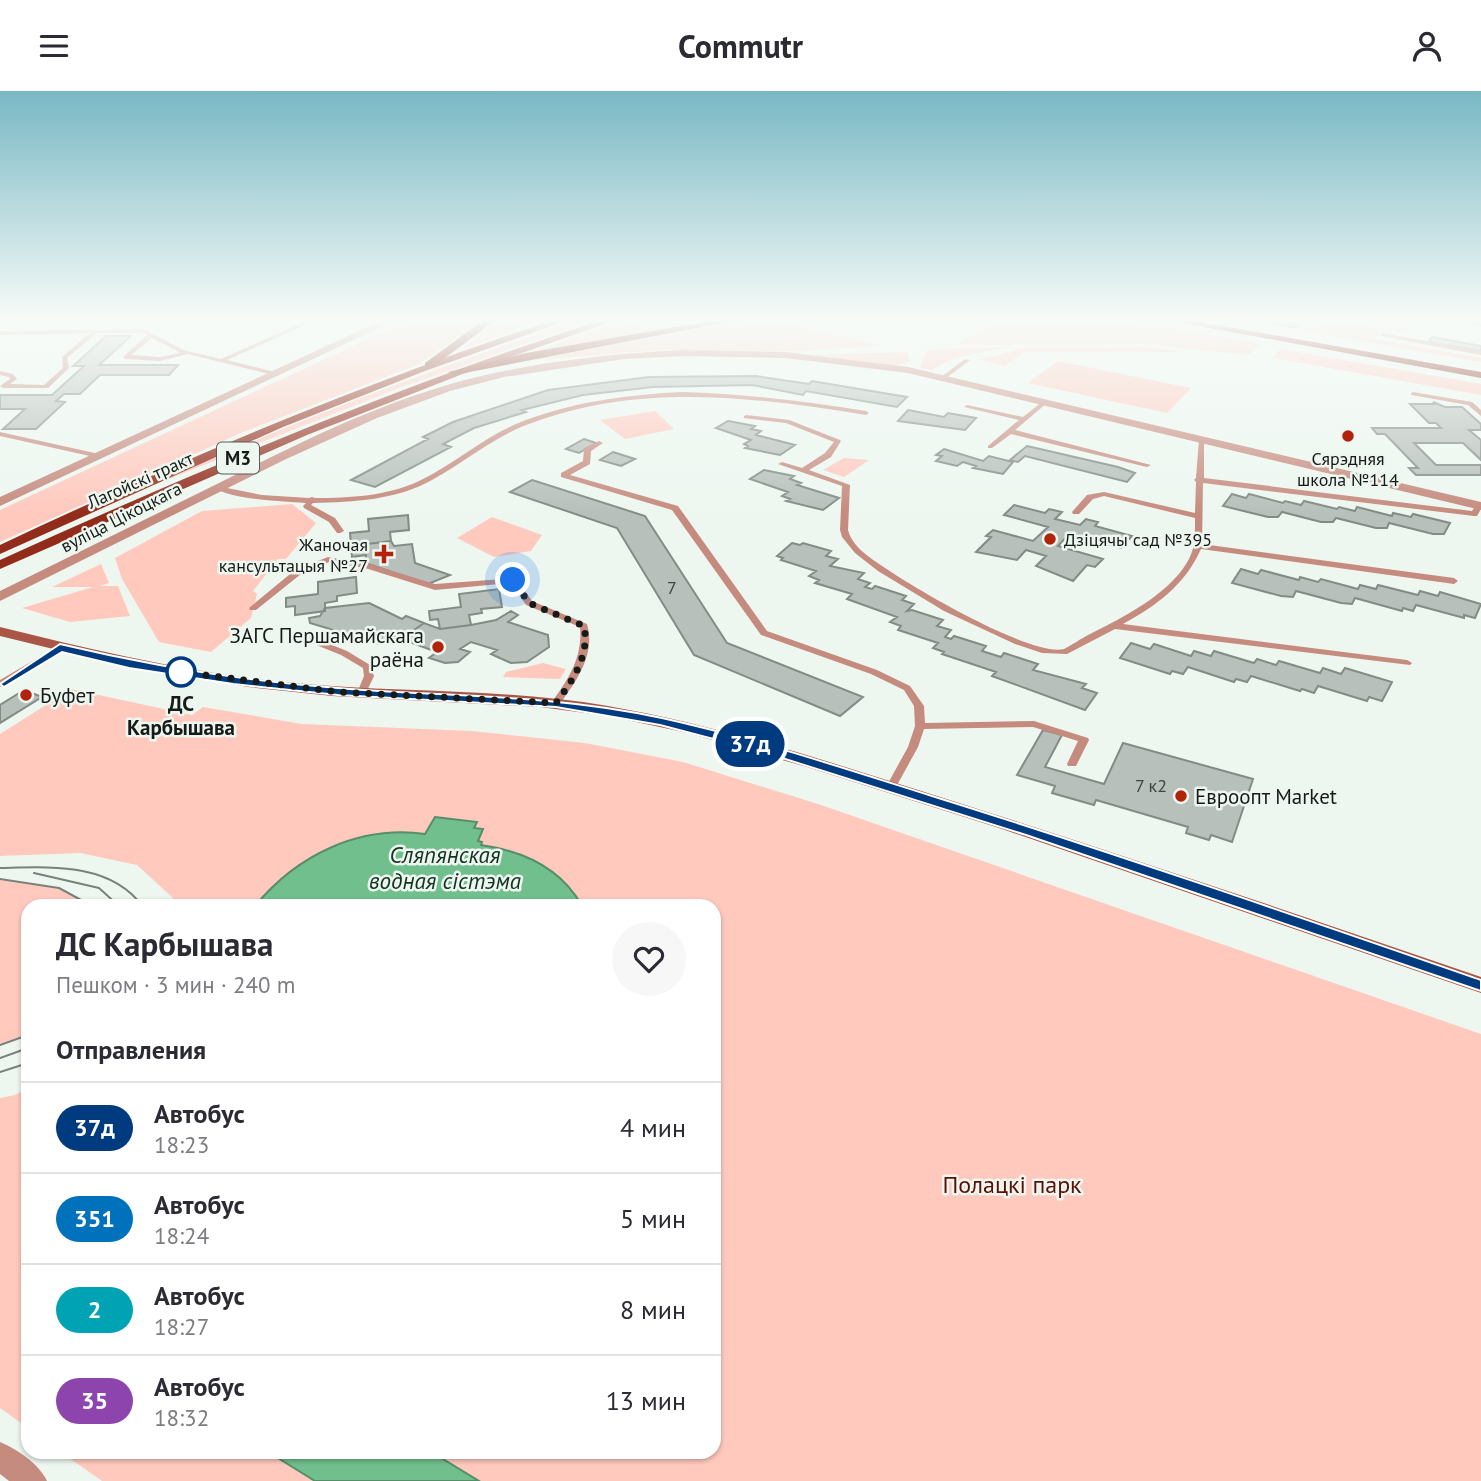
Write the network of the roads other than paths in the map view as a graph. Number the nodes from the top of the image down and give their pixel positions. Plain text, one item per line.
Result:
1 (49, 384) edge
2 (256, 384) edge
3 (381, 384) edge
4 (424, 384) edge
5 (466, 384) edge
6 (967, 384) edge
7 (1, 387) edge
8 (1413, 394) dead end
9 (777, 398) junction
10 (1044, 403) junction
11 (967, 407) dead end
12 (866, 413) dead end
13 (1481, 414) edge
14 (746, 417) dead end
15 (1024, 419) junction
16 (787, 421) junction
17 (1009, 431) junction
18 (0, 434) edge
19 (1201, 440) junction
20 (599, 443) dead end
21 (990, 447) dead end
22 (97, 457) junction
23 (782, 464) dead end
24 (1147, 465) dead end
25 (804, 470) junction
26 (1198, 479) junction
27 (216, 488) junction
28 (312, 499) junction
29 (0, 501) edge
30 (1480, 506) edge
31 (1076, 512) dead end
32 (1198, 516) junction
33 (340, 531) dead end
34 (1198, 546) junction
35 (0, 550) edge
36 (0, 565) edge
37 (1454, 580) dead end
38 (0, 597) edge
39 (253, 608) dead end
40 (1115, 626) junction
41 (0, 631) edge
42 (307, 638) dead end
43 (60, 648) junction
44 (1407, 663) dead end
45 (2, 682) edge
46 (362, 693) junction
47 (556, 703) junction
48 (920, 726) junction
49 (1072, 764) dead end
50 (891, 787) junction
51 (1481, 985) edge
52 (0, 1456) edge
53 (33, 1481) edge

1 - 7 lane
2 - 22 street, Лагойскі тракт
3 - 35 main road, Лагойскі тракт / М3
4 - 36 main road, Лагойскі тракт / М3
5 - 27 street, вуліца Цікоцкага
6 - 10 street, вуліца Цікоцкага
8 - 13 lane
9 - 12 lane
9 - 16 lane
9 - 28 lane
10 - 15 lane
10 - 19 street, вуліца Цікоцкага
11 - 15 lane
14 - 16 lane
15 - 17 lane
16 - 25 lane
17 - 21 lane
17 - 24 lane
18 - 22 lane
19 - 26 lane
19 - 30 street, вуліца Цікоцкага
20 - 48 lane
22 - 29 street, Лагойскі тракт
23 - 25 lane
25 - 40 lane
26 - 30 lane
26 - 32 lane
27 - 28 lane
27 - 38 street, вуліца Цікоцкага
28 - 33 lane
31 - 32 lane
32 - 34 lane
34 - 37 lane
34 - 40 lane
39 - 47 lane
40 - 44 lane
41 - 43 main road
42 - 46 lane
43 - 45 lane
43 - 46 main road
46 - 47 main road
47 - 50 main road
48 - 49 lane
48 - 50 lane
50 - 51 main road
52 - 53 street

